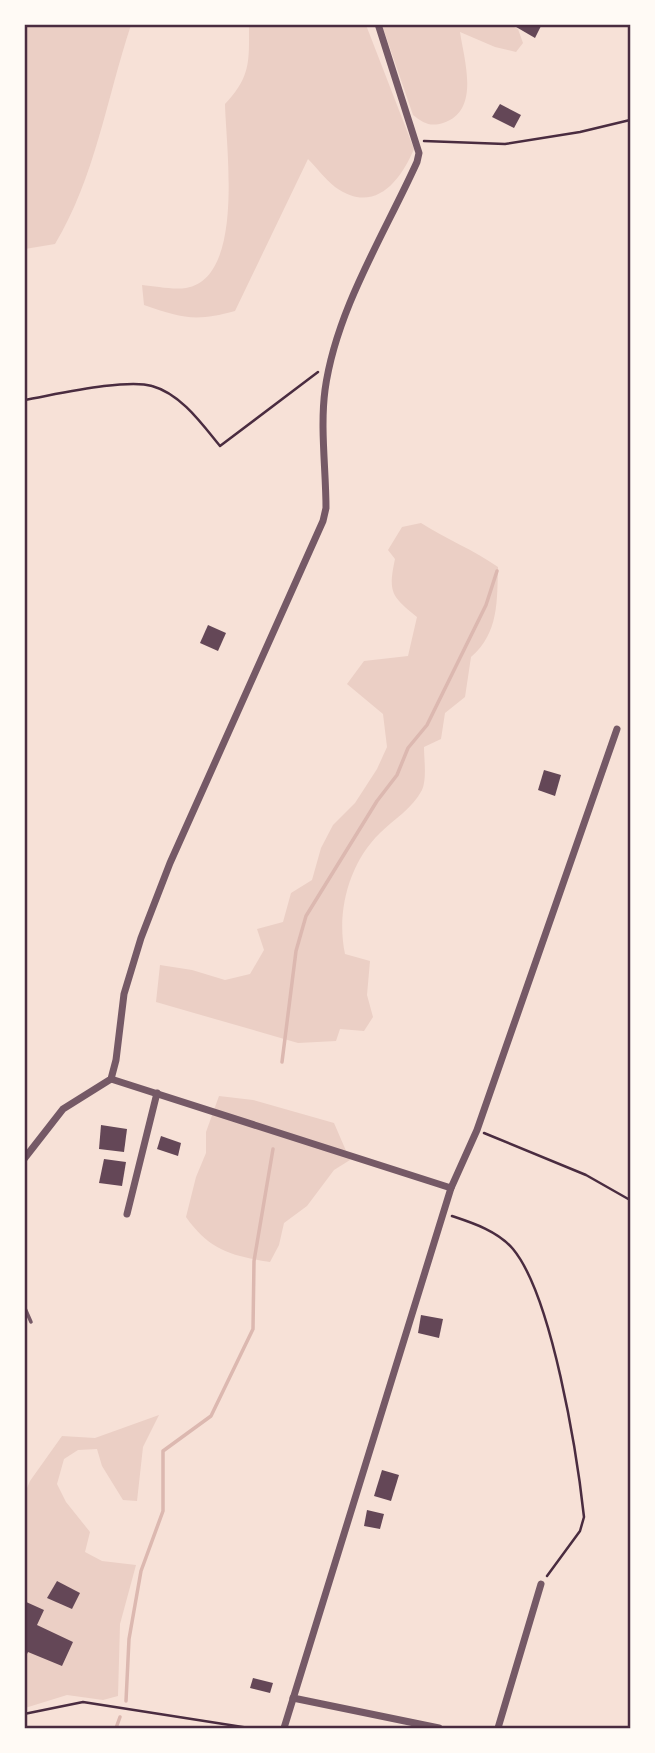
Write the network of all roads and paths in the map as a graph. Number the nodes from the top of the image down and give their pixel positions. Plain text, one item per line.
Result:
1 (378, 24) edge
2 (631, 120) edge
3 (417, 141) junction
4 (330, 367) junction
5 (24, 400) edge
6 (617, 729) dead end
7 (111, 1079) junction
8 (157, 1093) junction
9 (477, 1130) junction
10 (24, 1159) edge
11 (450, 1188) junction
12 (631, 1200) edge
13 (127, 1213) dead end
14 (442, 1213) junction
15 (24, 1306) edge
16 (31, 1322) dead end
17 (541, 1584) joint
18 (293, 1698) junction
19 (24, 1714) edge
20 (249, 1728) edge
21 (284, 1728) edge
22 (439, 1728) edge
23 (498, 1728) edge

1 - 3 street
2 - 3 path
3 - 4 street
4 - 5 path
4 - 7 street
6 - 9 street
7 - 8 street
7 - 10 street
8 - 11 street
8 - 13 street
9 - 11 street
9 - 12 path
11 - 14 street
14 - 17 path
14 - 18 street
15 - 16 lane
17 - 23 street
18 - 21 street
18 - 22 street
19 - 20 path

